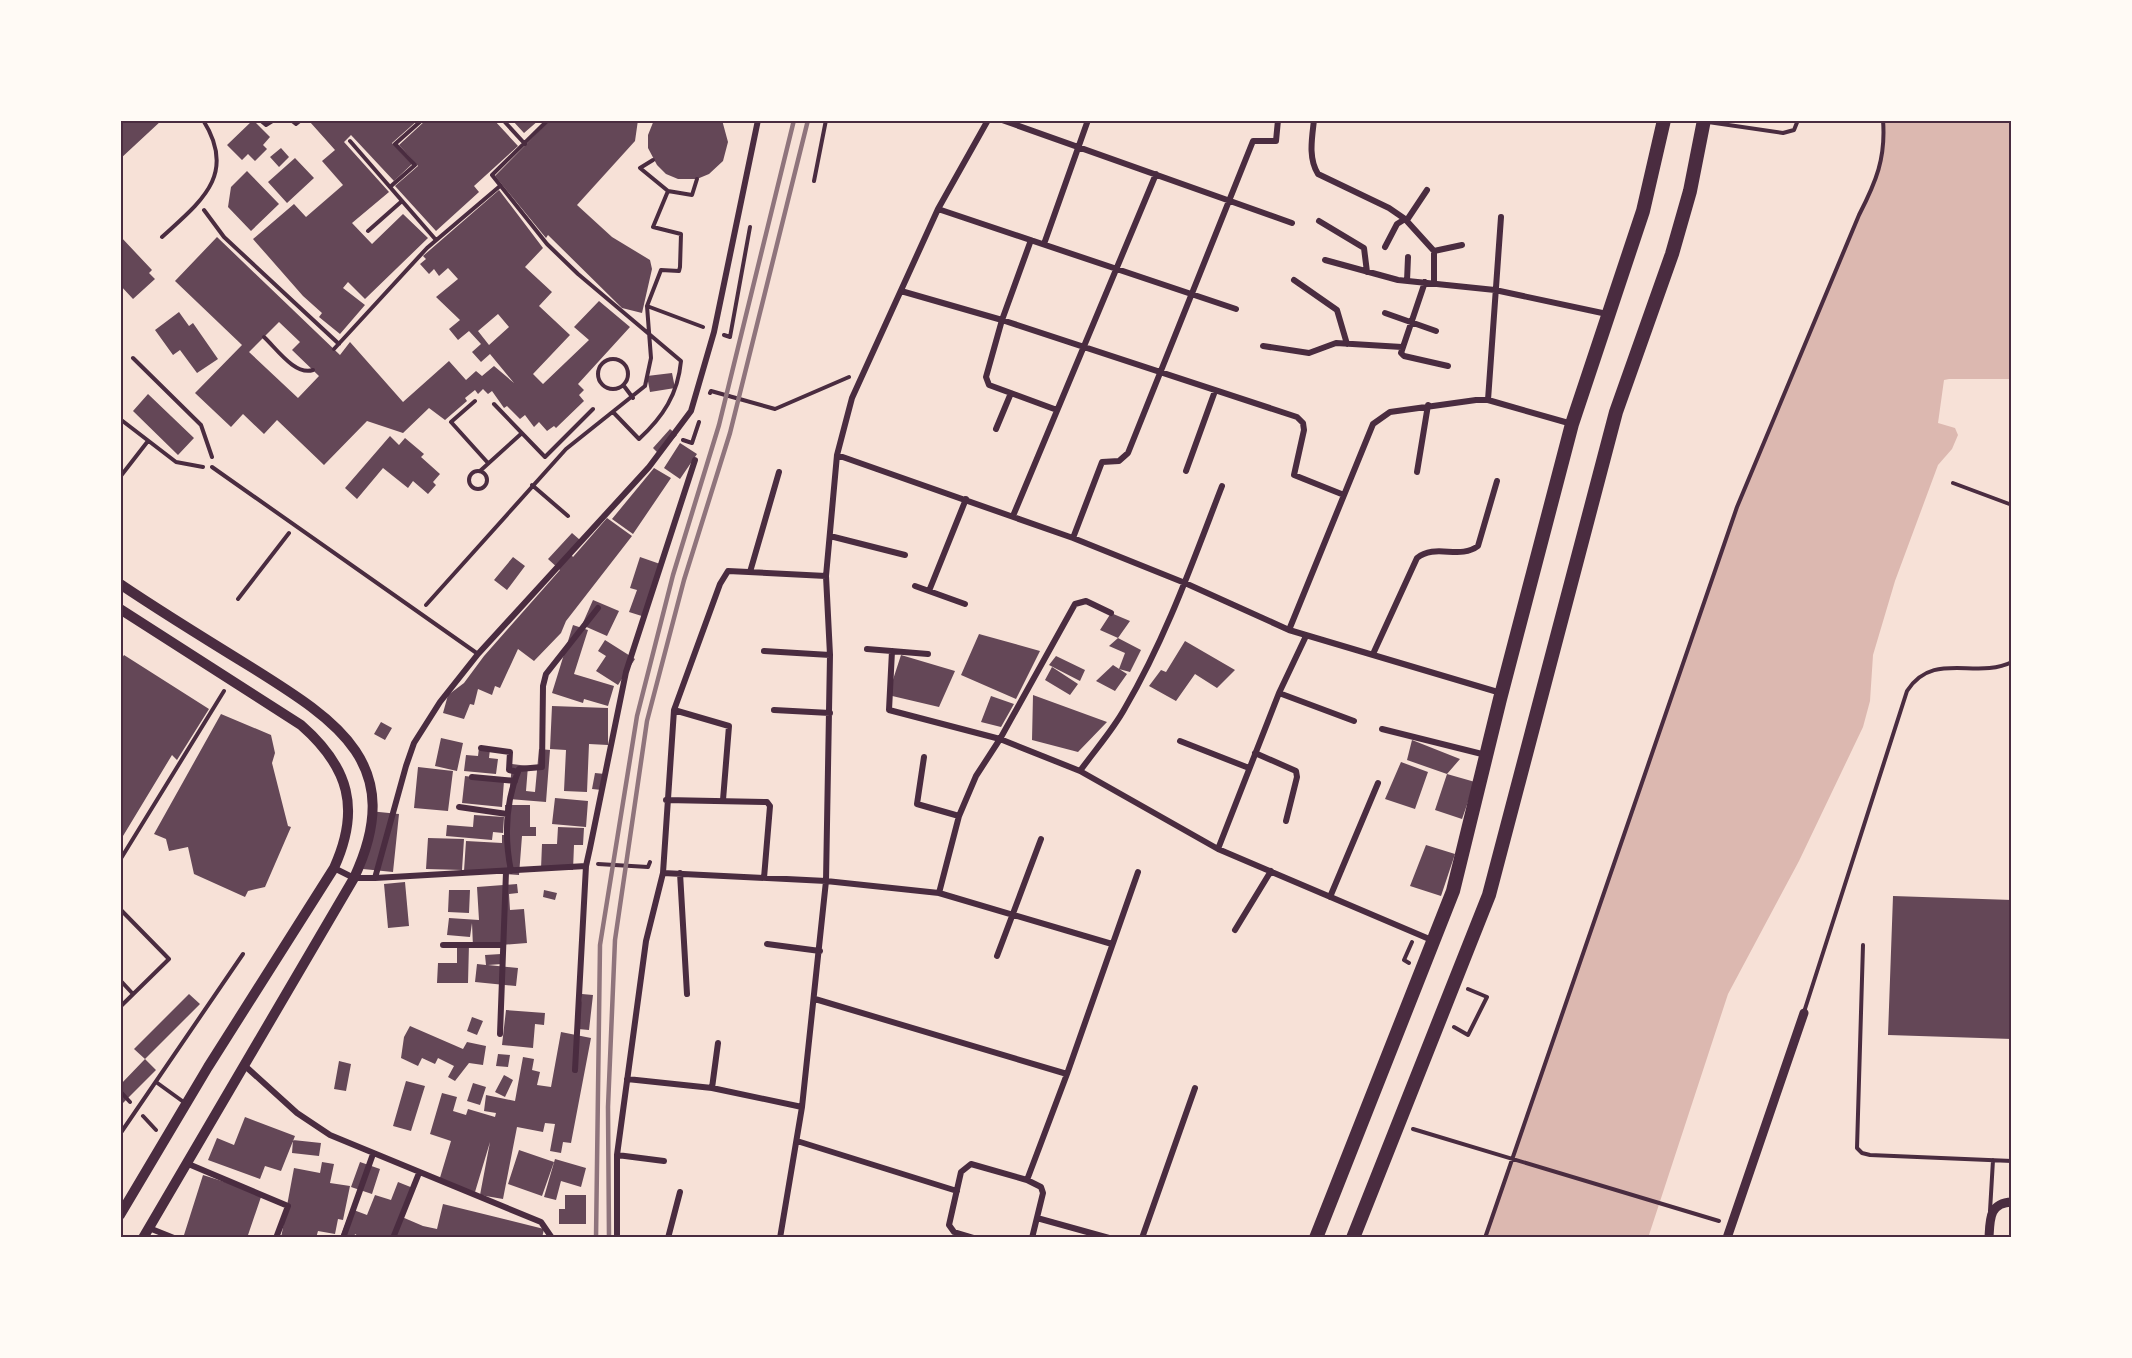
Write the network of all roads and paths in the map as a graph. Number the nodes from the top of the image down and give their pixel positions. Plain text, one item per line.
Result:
1 (203, 120) edge
2 (260, 120) edge
3 (274, 120) edge
4 (291, 120) edge
5 (301, 120) edge
6 (422, 120) edge
7 (503, 120) edge
8 (548, 120) edge
9 (758, 120) edge
10 (826, 120) edge
11 (988, 120) edge
12 (1002, 120) edge
13 (1088, 120) edge
14 (1278, 120) edge
15 (1314, 120) edge
16 (1664, 120) edge
17 (1797, 120) edge
18 (1883, 120) edge
19 (1704, 121) edge
20 (350, 141) dead end
21 (525, 144) junction
22 (1078, 147) junction
23 (653, 160) dead end
24 (1156, 174) junction
25 (697, 179) dead end
26 (814, 181) dead end
27 (500, 186) junction
28 (390, 187) junction
29 (1427, 190) dead end
30 (668, 191) junction
31 (402, 201) junction
32 (1228, 201) junction
33 (938, 209) junction
34 (1501, 218) dead end
35 (213, 219) dead end
36 (1406, 219) junction
37 (1319, 221) dead end
38 (1292, 223) dead end
39 (368, 231) dead end
40 (162, 237) dead end
41 (436, 240) junction
42 (1032, 240) junction
43 (1044, 244) junction
44 (1462, 245) dead end
45 (1385, 247) dead end
46 (1434, 251) junction
47 (1408, 257) dead end
48 (1325, 260) dead end
49 (1116, 269) junction
50 (1367, 272) junction
51 (1294, 280) dead end
52 (1407, 280) junction
53 (1425, 282) junction
54 (1434, 283) junction
55 (1496, 290) junction
56 (901, 291) junction
57 (1193, 294) junction
58 (647, 306) junction
59 (1236, 309) dead end
60 (1385, 313) dead end
61 (1607, 314) junction
62 (1002, 320) junction
63 (1410, 323) junction
64 (693, 324) dead end
65 (1436, 331) dead end
66 (264, 337) dead end
67 (339, 344) junction
68 (1347, 344) junction
69 (1263, 346) dead end
70 (1084, 347) junction
71 (1402, 347) junction
72 (334, 349) dead end
73 (133, 358) dead end
74 (1448, 366) dead end
75 (313, 370) dead end
76 (864, 372) junction
77 (1161, 374) junction
78 (624, 386) junction
79 (711, 391) dead end
80 (1215, 391) junction
81 (1011, 393) junction
82 (633, 398) junction
83 (1488, 400) junction
84 (475, 401) dead end
85 (494, 404) dead end
86 (1428, 405) junction
87 (593, 409) dead end
88 (1057, 410) junction
89 (613, 412) junction
90 (120, 419) edge
91 (1572, 424) junction
92 (996, 429) dead end
93 (522, 433) junction
94 (566, 435) junction
95 (148, 441) junction
96 (573, 442) junction
97 (837, 455) junction
98 (695, 460) dead end
99 (488, 463) junction
100 (212, 467) junction
101 (480, 471) junction
102 (1186, 471) dead end
103 (779, 472) dead end
104 (1417, 472) dead end
105 (120, 477) edge
106 (1497, 481) dead end
107 (1953, 483) dead end
108 (532, 485) junction
109 (1222, 486) dead end
110 (1344, 495) junction
111 (966, 499) junction
112 (2012, 505) edge
113 (568, 516) dead end
114 (1013, 516) junction
115 (295, 525) junction
116 (830, 536) junction
117 (1073, 538) junction
118 (905, 555) dead end
119 (750, 572) junction
120 (826, 576) junction
121 (1185, 583) junction
122 (120, 585) edge
123 (915, 586) dead end
124 (929, 591) junction
125 (238, 598) dead end
126 (965, 604) dead end
127 (598, 608) dead end
128 (120, 609) edge
129 (420, 612) junction
130 (1112, 613) dead end
131 (1289, 630) junction
132 (1306, 636) junction
133 (867, 649) dead end
134 (764, 651) dead end
135 (892, 651) junction
136 (478, 654) junction
137 (928, 654) dead end
138 (1373, 654) junction
139 (830, 656) junction
140 (2012, 662) edge
141 (230, 680) junction
142 (1279, 693) junction
143 (1501, 693) junction
144 (674, 710) junction
145 (774, 710) dead end
146 (830, 713) junction
147 (1354, 721) dead end
148 (1382, 729) dead end
149 (1000, 739) junction
150 (1180, 741) dead end
151 (481, 748) dead end
152 (1255, 753) junction
153 (1486, 755) junction
154 (924, 757) dead end
155 (1249, 768) junction
156 (1080, 771) junction
157 (518, 772) junction
158 (472, 777) dead end
159 (515, 781) junction
160 (1378, 783) dead end
161 (666, 800) junction
162 (723, 800) junction
163 (459, 807) dead end
164 (507, 814) junction
165 (959, 816) junction
166 (1286, 820) dead end
167 (1041, 838) dead end
168 (1218, 849) junction
169 (120, 860) edge
170 (596, 864) dead end
171 (586, 866) junction
172 (648, 867) dead end
173 (334, 868) junction
174 (1271, 871) junction
175 (509, 872) junction
176 (1138, 872) dead end
177 (663, 873) junction
178 (680, 873) junction
179 (354, 878) junction
180 (375, 878) junction
181 (764, 878) junction
182 (826, 881) junction
183 (939, 893) junction
184 (1330, 897) junction
185 (121, 911) edge
186 (1013, 914) junction
187 (1235, 930) dead end
188 (1414, 939) dead end
189 (1434, 941) junction
190 (767, 944) dead end
191 (1112, 944) junction
192 (443, 945) dead end
193 (503, 945) junction
194 (1863, 945) dead end
195 (820, 951) junction
196 (243, 954) dead end
197 (997, 956) dead end
198 (1404, 960) dead end
199 (120, 980) edge
200 (134, 994) junction
201 (687, 994) dead end
202 (1487, 997) dead end
203 (815, 999) junction
204 (120, 1007) edge
205 (1804, 1013) joint
206 (500, 1034) dead end
207 (1468, 1035) dead end
208 (718, 1042) dead end
209 (243, 1065) junction
210 (575, 1070) dead end
211 (1067, 1074) junction
212 (627, 1079) junction
213 (156, 1082) junction
214 (712, 1088) junction
215 (1195, 1088) dead end
216 (186, 1103) junction
217 (802, 1107) junction
218 (1399, 1124) junction
219 (120, 1134) edge
220 (797, 1141) junction
221 (373, 1154) junction
222 (617, 1155) junction
223 (1993, 1160) junction
224 (664, 1161) dead end
225 (2012, 1161) edge
226 (186, 1163) junction
227 (419, 1173) junction
228 (1027, 1180) junction
229 (957, 1191) junction
230 (680, 1192) dead end
231 (2012, 1202) edge
232 (1990, 1214) junction
233 (120, 1215) edge
234 (1037, 1218) junction
235 (1731, 1224) junction
236 (148, 1228) junction
237 (143, 1238) edge
238 (174, 1238) edge
239 (276, 1238) edge
240 (343, 1238) edge
241 (393, 1238) edge
242 (552, 1238) edge
243 (617, 1238) edge
244 (668, 1238) edge
245 (780, 1238) edge
246 (974, 1238) edge
247 (1032, 1238) edge
248 (1109, 1238) edge
249 (1142, 1238) edge
250 (1316, 1238) edge
251 (1353, 1238) edge
252 (1485, 1238) edge
253 (1727, 1238) edge
254 (1989, 1238) edge

1 - 40 lane
2 - 3 path
4 - 5 path
6 - 28 path
7 - 21 path
8 - 21 path
9 - 136 street
10 - 26 path
11 - 33 street
12 - 22 street
13 - 22 street
14 - 32 street
15 - 36 street
16 - 61 highway
17 - 19 lane
18 - 252 path
19 - 218 highway
20 - 28 path
21 - 27 path
22 - 24 street
22 - 43 street
23 - 30 path
24 - 32 street
24 - 49 street
25 - 30 path
27 - 41 path
27 - 89 path
28 - 31 path
29 - 36 street
30 - 58 path
31 - 39 path
31 - 41 path
32 - 38 street
32 - 57 street
33 - 42 street
33 - 56 street
34 - 55 street
35 - 67 path
36 - 45 street
36 - 46 street
37 - 50 street
41 - 67 path
42 - 43 street
42 - 62 street
43 - 49 street
44 - 46 street
46 - 54 street
47 - 52 street
48 - 50 street
49 - 57 street
49 - 70 street
50 - 52 street
51 - 68 street
52 - 53 street
53 - 54 street
53 - 63 street
54 - 55 street
55 - 61 street
55 - 83 street
56 - 62 street
56 - 76 street
57 - 59 street
57 - 77 street
58 - 64 path
58 - 82 path
60 - 63 street
61 - 91 highway
62 - 70 street
62 - 81 street
63 - 65 street
63 - 71 street
66 - 75 path
67 - 72 path
68 - 69 street
68 - 71 street
70 - 77 street
70 - 88 street
71 - 74 street
73 - 100 path
76 - 79 path
76 - 97 street
77 - 80 street
77 - 117 street
78 - 78 path
78 - 82 path
80 - 102 street
80 - 110 street
81 - 88 street
81 - 92 street
82 - 89 path
83 - 86 street
83 - 91 street
84 - 99 path
85 - 93 path
86 - 104 street
86 - 110 street
87 - 94 path
88 - 114 street
89 - 96 path
90 - 95 path
91 - 143 highway
93 - 94 path
93 - 99 path
94 - 96 path
95 - 100 path
95 - 105 path
96 - 108 path
97 - 111 street
97 - 116 street
98 - 171 street
99 - 101 path
100 - 115 lane
101 - 101 path
103 - 119 street
106 - 138 street
107 - 112 lane
108 - 113 path
108 - 129 path
109 - 121 street
110 - 131 street
111 - 114 street
111 - 124 street
114 - 117 street
115 - 125 path
115 - 129 lane
116 - 118 street
116 - 120 street
117 - 121 street
119 - 120 street
119 - 144 street
120 - 139 street
121 - 131 street
121 - 156 street
122 - 179 main road
123 - 124 street
124 - 126 street
127 - 157 street
128 - 141 main road
129 - 136 lane
130 - 149 street
131 - 132 street
132 - 138 street
132 - 142 street
133 - 135 street
134 - 139 street
135 - 137 street
135 - 149 street
136 - 180 street
138 - 143 street
139 - 146 street
140 - 205 lane
141 - 169 path
141 - 173 main road
142 - 147 street
142 - 152 street
143 - 153 highway
144 - 161 street
144 - 162 street
145 - 146 street
146 - 182 street
148 - 153 street
149 - 156 street
149 - 165 street
150 - 155 street
151 - 157 street
152 - 155 street
152 - 166 street
153 - 189 highway
154 - 165 street
155 - 168 street
156 - 168 street
157 - 159 street
158 - 159 street
159 - 164 street
160 - 184 street
161 - 162 street
161 - 177 street
162 - 181 street
163 - 164 street
164 - 175 street
165 - 183 street
167 - 186 street
168 - 174 street
170 - 172 path
171 - 175 street
171 - 210 street
173 - 179 street
173 - 216 main road
174 - 184 street
174 - 187 street
175 - 180 street
175 - 193 street
176 - 191 street
177 - 178 street
177 - 212 street
178 - 181 street
178 - 201 street
179 - 180 street
179 - 209 main road
181 - 182 street
182 - 183 street
182 - 195 street
183 - 186 street
184 - 189 street
185 - 200 path
186 - 191 street
186 - 197 street
188 - 198 path
189 - 250 highway
190 - 195 street
191 - 211 street
192 - 193 street
193 - 206 street
194 - 223 lane
195 - 203 street
196 - 213 lane
199 - 200 path
200 - 204 path
202 - 207 path
203 - 211 street
203 - 217 street
205 - 235 street
208 - 214 street
209 - 221 street
209 - 226 main road
211 - 228 street
212 - 214 street
212 - 222 street
213 - 216 lane
213 - 219 lane
214 - 217 street
215 - 249 street
216 - 233 main road
217 - 220 street
218 - 235 path
218 - 251 highway
220 - 229 street
220 - 245 street
221 - 227 street
221 - 240 street
222 - 224 street
222 - 243 street
223 - 225 lane
223 - 232 lane
226 - 236 main road
226 - 239 street
227 - 241 street
227 - 242 street
228 - 229 street
228 - 234 street
229 - 246 street
230 - 244 street
231 - 232 street
232 - 254 street
234 - 247 street
234 - 248 street
235 - 253 street
236 - 237 main road
236 - 238 street

